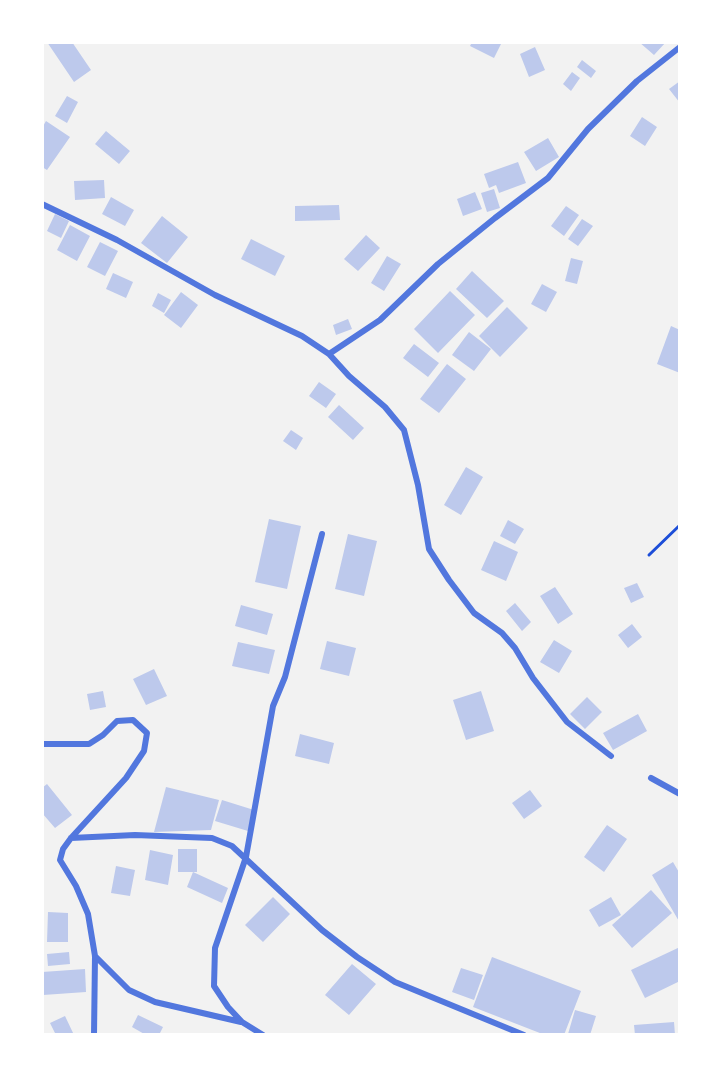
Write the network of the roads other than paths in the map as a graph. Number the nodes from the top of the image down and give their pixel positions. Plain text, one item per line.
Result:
1 (680, 47) edge
2 (42, 204) edge
3 (329, 354) junction
4 (322, 534) dead end
5 (42, 744) edge
6 (611, 756) dead end
7 (651, 778) dead end
8 (680, 794) edge
9 (70, 838) junction
10 (246, 857) junction
11 (95, 956) junction
12 (242, 1022) junction
13 (94, 1035) edge
14 (263, 1035) edge
15 (524, 1035) edge

1 - 3 street
2 - 3 street
3 - 6 street
4 - 10 street
5 - 9 street
7 - 8 street
9 - 10 street
9 - 11 street
10 - 12 street
10 - 15 street
11 - 12 street
11 - 13 street
12 - 14 street

